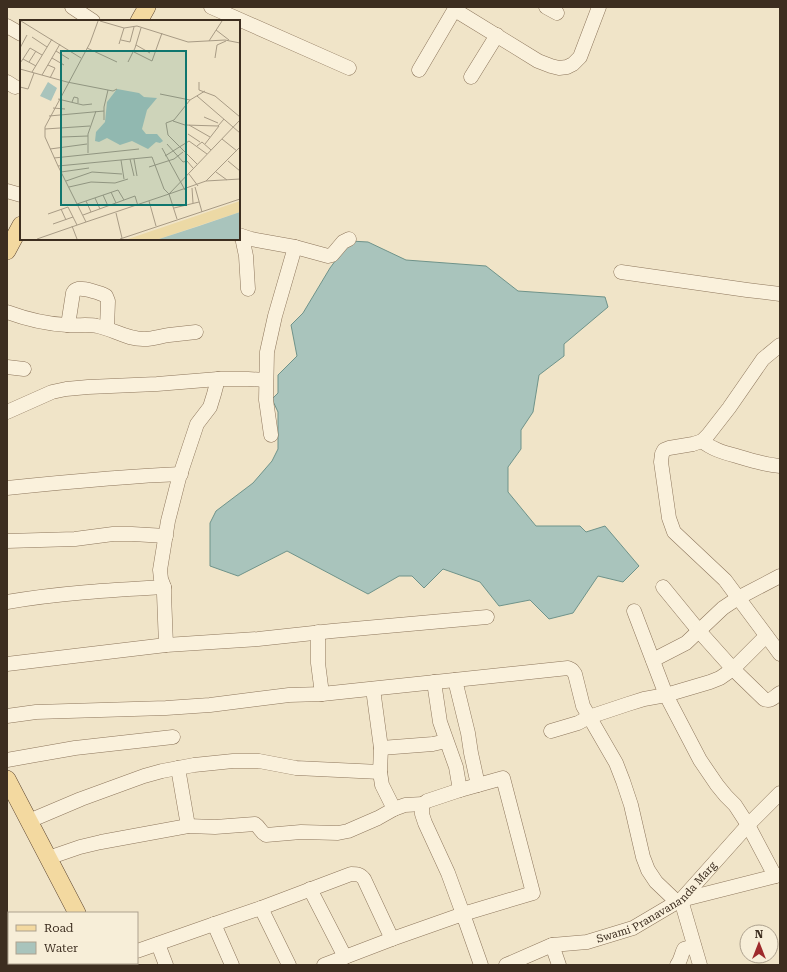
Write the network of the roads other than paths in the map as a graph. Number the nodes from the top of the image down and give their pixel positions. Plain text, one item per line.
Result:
1 (72, 7) edge
2 (147, 7) edge
3 (212, 7) edge
4 (599, 7) edge
5 (456, 8) edge
6 (92, 20) edge
7 (140, 20) edge
8 (7, 26) edge
9 (20, 33) edge
10 (497, 35) junction
11 (349, 68) dead end
12 (419, 70) dead end
13 (471, 77) dead end
14 (7, 191) edge
15 (20, 195) edge
16 (20, 227) edge
17 (241, 236) edge
18 (349, 239) dead end
19 (295, 247) junction
20 (7, 252) edge
21 (621, 272) dead end
22 (248, 289) dead end
23 (780, 294) edge
24 (7, 312) edge
25 (68, 325) junction
26 (107, 328) junction
27 (196, 332) dead end
28 (780, 345) edge
29 (7, 367) edge
30 (24, 369) dead end
31 (218, 379) junction
32 (266, 380) junction
33 (7, 412) edge
34 (271, 435) dead end
35 (702, 441) junction
36 (780, 466) edge
37 (181, 474) junction
38 (7, 488) edge
39 (166, 536) junction
40 (7, 541) edge
41 (780, 576) edge
42 (164, 587) junction
43 (663, 587) dead end
44 (738, 598) junction
45 (7, 602) edge
46 (634, 611) dead end
47 (487, 617) dead end
48 (699, 631) junction
49 (318, 632) junction
50 (766, 636) junction
51 (166, 645) junction
52 (780, 654) edge
53 (653, 660) junction
54 (7, 664) edge
55 (733, 669) junction
56 (455, 680) junction
57 (434, 682) junction
58 (374, 689) junction
59 (780, 693) edge
60 (322, 694) junction
61 (666, 695) junction
62 (7, 716) edge
63 (589, 717) junction
64 (550, 731) dead end
65 (172, 737) dead end
66 (446, 741) junction
67 (381, 748) junction
68 (7, 760) edge
69 (178, 768) junction
70 (380, 772) junction
71 (7, 779) edge
72 (478, 785) junction
73 (460, 790) junction
74 (780, 794) edge
75 (423, 804) junction
76 (394, 809) junction
77 (29, 822) junction
78 (748, 825) junction
79 (188, 826) junction
80 (48, 858) junction
81 (778, 875) edge
82 (310, 889) junction
83 (679, 901) junction
84 (261, 908) junction
85 (76, 912) edge
86 (464, 914) junction
87 (214, 924) junction
88 (392, 939) junction
89 (158, 944) junction
90 (552, 945) junction
91 (694, 946) junction
92 (138, 951) edge
93 (345, 957) junction
94 (166, 965) edge
95 (232, 965) edge
96 (289, 965) edge
97 (324, 965) edge
98 (481, 965) edge
99 (506, 965) edge
100 (558, 965) edge
101 (677, 965) edge
102 (700, 965) edge

1 - 6 street
2 - 7 main road
3 - 11 street
4 - 10 street
5 - 10 street
5 - 12 street
8 - 9 street
10 - 13 street
14 - 15 street
16 - 20 main road
17 - 19 street
17 - 22 street
18 - 19 street
19 - 32 street
21 - 23 street
24 - 25 street
25 - 26 street
25 - 26 street
26 - 27 street
28 - 35 street
29 - 30 street
31 - 32 street
31 - 33 street
31 - 37 street
32 - 34 street
35 - 36 street
35 - 44 street
37 - 38 street
37 - 39 street
39 - 40 street
39 - 42 street
41 - 44 street
42 - 45 street
42 - 51 street
43 - 48 street
44 - 48 street
44 - 50 street
46 - 53 street
47 - 49 street
48 - 53 street
48 - 55 street
49 - 51 street
49 - 60 street
50 - 52 street
50 - 55 street
51 - 54 street
53 - 61 street
55 - 59 street
55 - 61 street
56 - 57 street
56 - 63 street
56 - 72 street
57 - 58 street
57 - 66 street
58 - 60 street
58 - 67 street
60 - 62 street
61 - 63 street
61 - 78 street
63 - 64 street
63 - 83 street
65 - 68 street
66 - 67 street
66 - 73 street
67 - 70 street
69 - 70 street
69 - 77 street
69 - 79 street
70 - 76 street
71 - 77 main road
72 - 73 street
72 - 86 street
73 - 75 street
74 - 78 street, Swami Pranavananda Marg
75 - 76 street
75 - 86 street
76 - 79 street
77 - 80 main road
78 - 81 street
78 - 83 street, Swami Pranavananda Marg
79 - 80 street
80 - 85 main road
81 - 83 street
82 - 84 street
82 - 88 street
82 - 93 street
83 - 90 street, Swami Pranavananda Marg
83 - 91 street
84 - 87 street
84 - 96 street
86 - 88 street
86 - 98 street
87 - 89 street
87 - 95 street
88 - 93 street
89 - 92 street
89 - 94 street
90 - 99 street, Swami Pranavananda Marg
90 - 100 street
91 - 101 street
91 - 102 street
93 - 97 street

